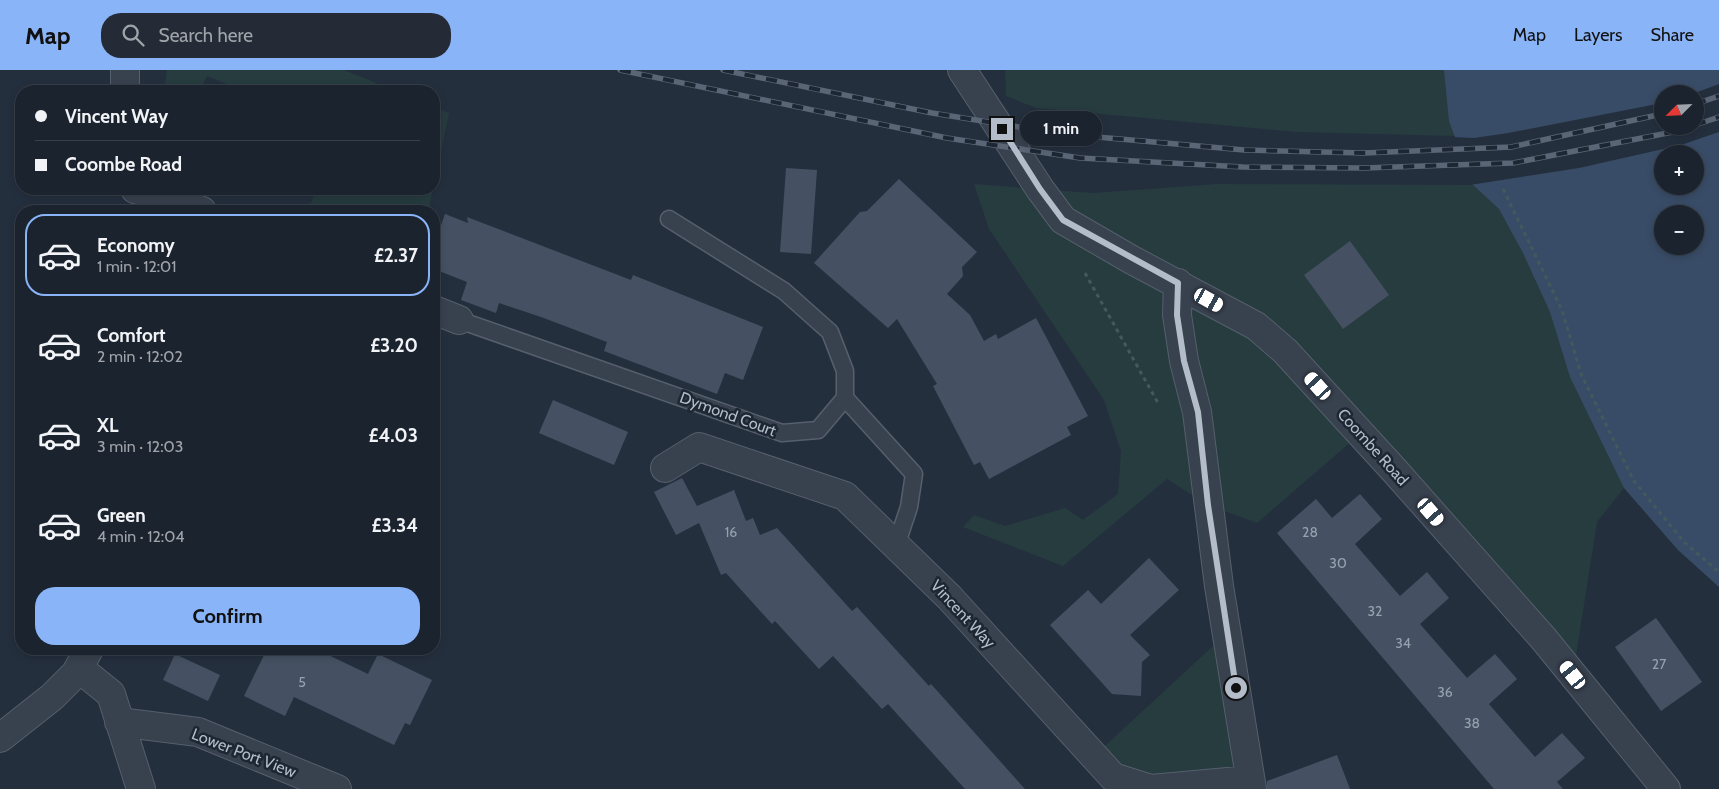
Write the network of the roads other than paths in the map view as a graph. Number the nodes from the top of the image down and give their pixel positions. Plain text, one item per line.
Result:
1 (125, 70) edge
2 (962, 70) edge
3 (125, 85) edge
4 (157, 195) edge
5 (189, 205) edge
6 (669, 219) dead end
7 (1178, 283) junction
8 (440, 312) edge
9 (459, 320) joint
10 (845, 398) junction
11 (665, 468) dead end
12 (896, 546) junction
13 (85, 659) edge
14 (119, 722) junction
15 (0, 738) edge
16 (1251, 784) edge
17 (141, 789) edge
18 (337, 789) edge
19 (1666, 789) edge

1 - 3 street
2 - 7 street, Coombe Road
4 - 5 street
6 - 10 lane
7 - 16 street, Vincent Way
7 - 19 street, Coombe Road
8 - 9 street, Dymond Court
9 - 10 lane, Dymond Court
10 - 12 lane
11 - 12 street, Vincent Way
12 - 16 street, Vincent Way
13 - 14 street
13 - 15 street
14 - 17 street
14 - 18 street, Lower Port View

